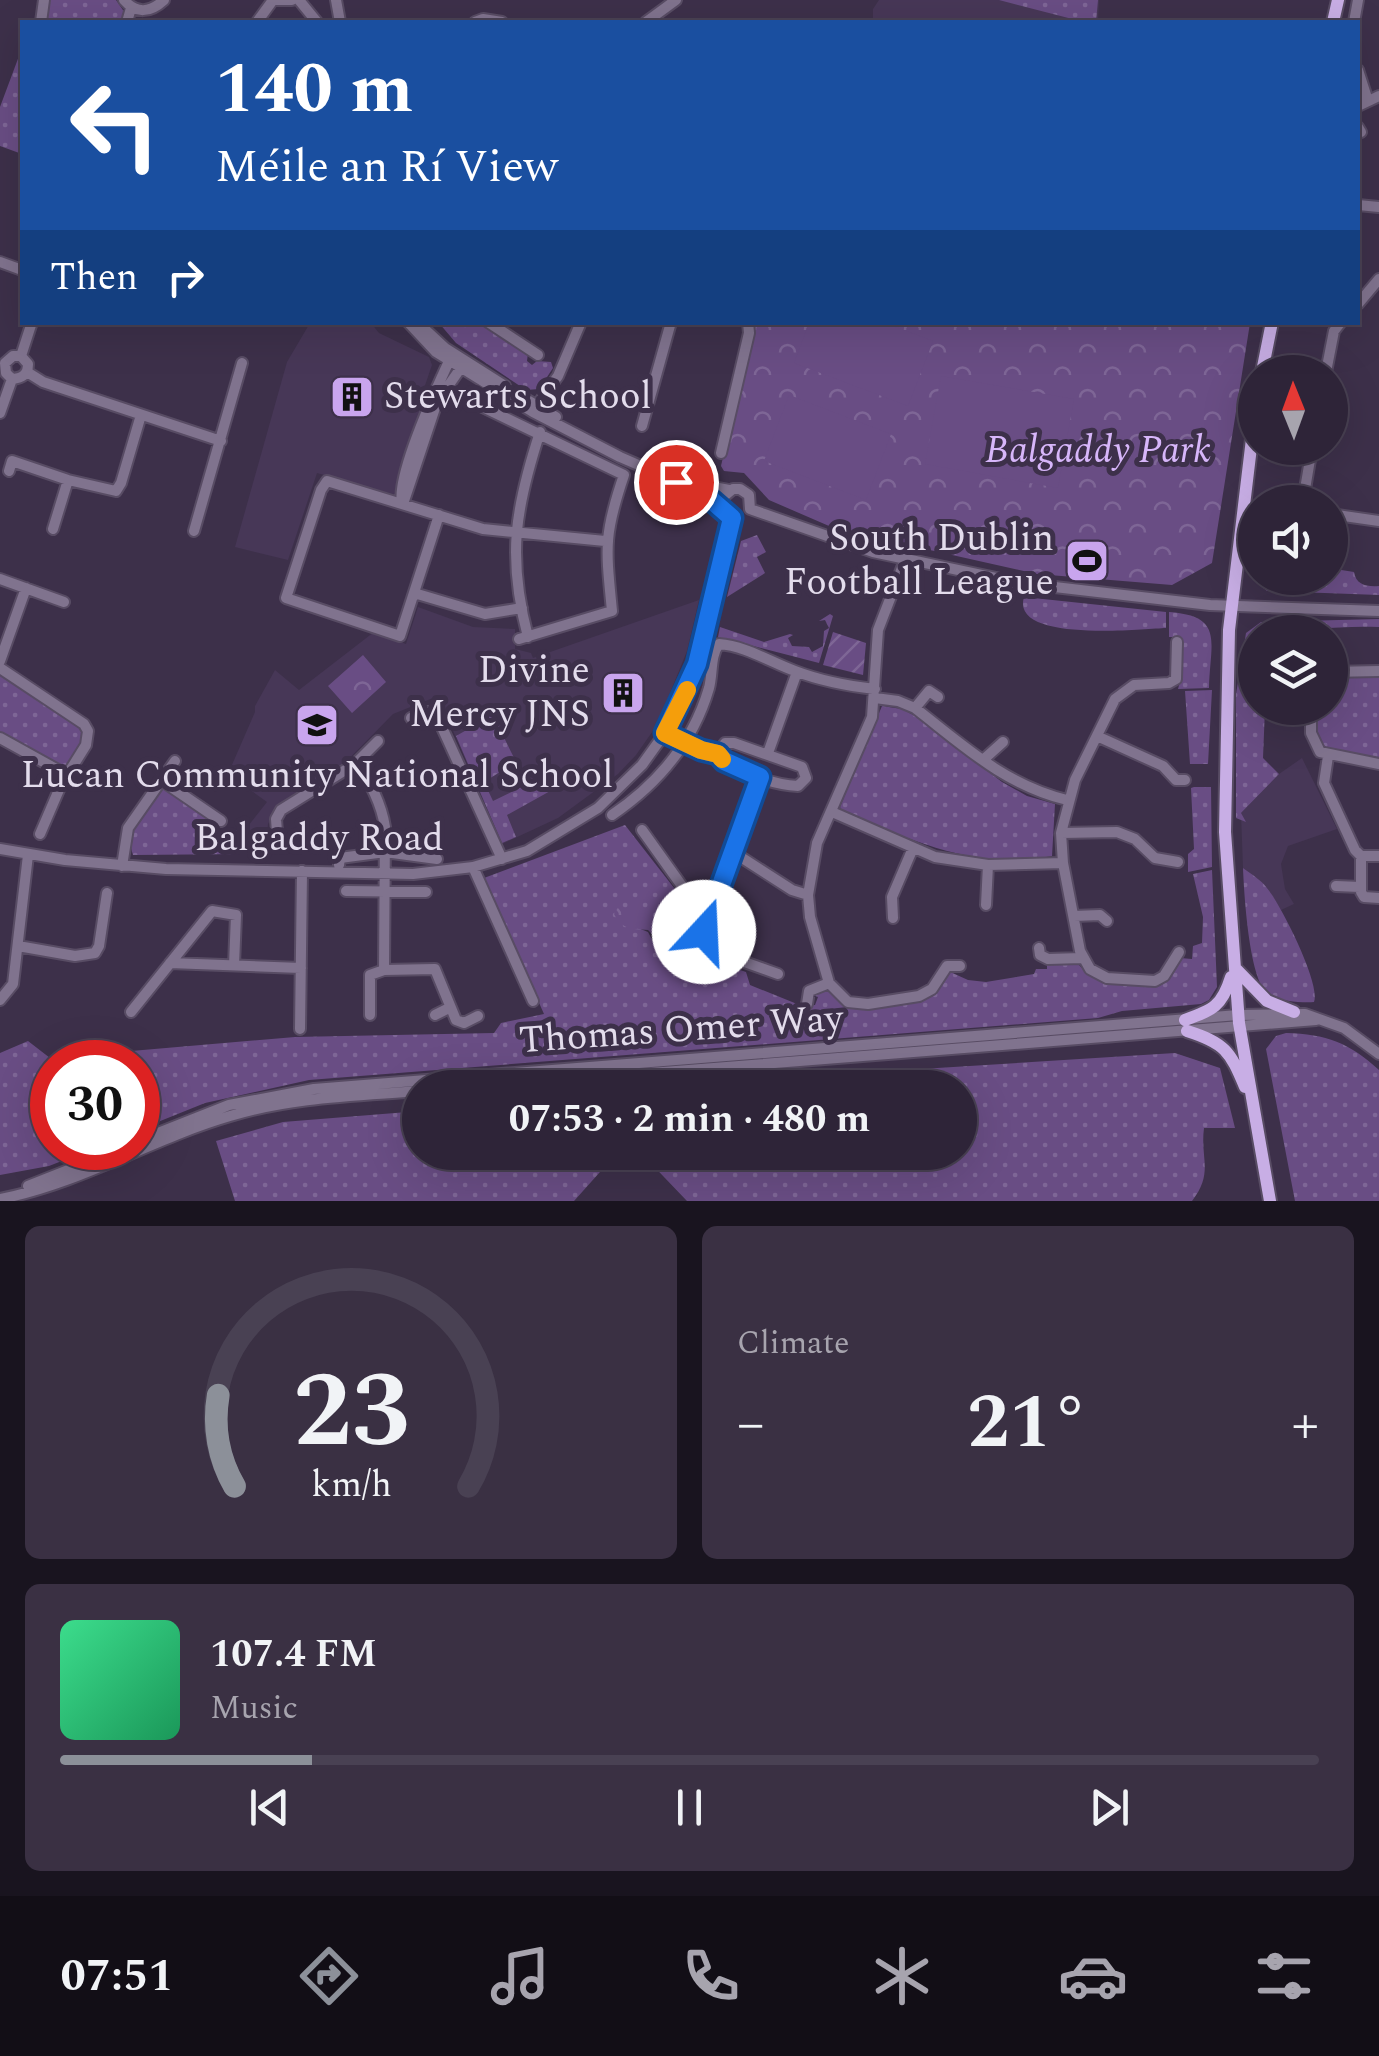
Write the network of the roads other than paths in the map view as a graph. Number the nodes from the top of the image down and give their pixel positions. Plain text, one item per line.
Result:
1 (164, 0) edge
2 (275, 0) edge
3 (296, 0) edge
4 (670, 2) edge
5 (127, 4) edge
6 (259, 20) edge
7 (316, 20) edge
8 (648, 20) edge
9 (1360, 76) edge
10 (1368, 101) edge
11 (1379, 279) edge
12 (1360, 302) edge
13 (31, 325) edge
14 (410, 325) edge
15 (420, 325) edge
16 (493, 325) edge
17 (580, 325) edge
18 (670, 325) edge
19 (745, 325) edge
20 (1271, 325) edge
21 (1339, 325) edge
22 (538, 354) dead end
23 (1265, 355) edge
24 (1329, 355) edge
25 (22, 356) junction
26 (452, 357) junction
27 (3, 362) edge
28 (242, 363) dead end
29 (460, 368) junction
30 (27, 372) junction
31 (12, 379) junction
32 (462, 397) dead end
33 (535, 409) junction
34 (0, 413) edge
35 (141, 415) junction
36 (642, 426) dead end
37 (540, 432) junction
38 (220, 441) junction
39 (721, 453) dead end
40 (1249, 465) edge
41 (8, 471) dead end
42 (68, 480) junction
43 (730, 490) junction
44 (403, 504) junction
45 (721, 507) junction
46 (750, 509) junction
47 (439, 515) junction
48 (1348, 517) edge
49 (732, 518) junction
50 (1379, 521) edge
51 (53, 529) dead end
52 (194, 531) dead end
53 (516, 534) junction
54 (606, 541) junction
55 (905, 560) junction
56 (0, 578) edge
57 (26, 588) junction
58 (414, 593) junction
59 (64, 602) dead end
60 (1233, 607) junction
61 (522, 608) junction
62 (1379, 612) edge
63 (1177, 642) dead end
64 (0, 664) edge
65 (1379, 670) edge
66 (1348, 671) edge
67 (797, 672) junction
68 (875, 694) junction
69 (938, 697) dead end
70 (914, 708) junction
71 (412, 718) dead end
72 (1311, 725) edge
73 (665, 733) junction
74 (1099, 736) junction
75 (0, 738) edge
76 (378, 741) dead end
77 (1003, 742) dead end
78 (687, 744) junction
79 (768, 753) junction
80 (718, 754) junction
81 (1328, 756) junction
82 (983, 760) junction
83 (175, 761) dead end
84 (355, 764) junction
85 (1379, 764) edge
86 (67, 775) junction
87 (760, 777) junction
88 (161, 780) junction
89 (1185, 780) dead end
90 (1067, 800) junction
91 (832, 812) junction
92 (612, 815) dead end
93 (221, 821) dead end
94 (642, 830) dead end
95 (1061, 833) junction
96 (40, 834) dead end
97 (278, 845) dead end
98 (913, 848) junction
99 (0, 849) edge
100 (385, 852) junction
101 (733, 852) junction
102 (28, 856) junction
103 (1361, 856) junction
104 (1379, 856) edge
105 (437, 858) dead end
106 (502, 860) junction
107 (1178, 862) dead end
108 (1063, 863) junction
109 (340, 865) dead end
110 (988, 865) junction
111 (122, 866) junction
112 (474, 867) junction
113 (302, 871) junction
114 (385, 874) junction
115 (1336, 886) dead end
116 (1360, 887) junction
117 (346, 891) dead end
118 (386, 892) junction
119 (426, 892) dead end
120 (107, 893) dead end
121 (808, 894) junction
122 (1379, 898) edge
123 (986, 905) dead end
124 (710, 914) junction
125 (1074, 916) junction
126 (893, 918) dead end
127 (1108, 920) dead end
128 (18, 946) junction
129 (1039, 948) dead end
130 (1179, 952) dead end
131 (1082, 958) junction
132 (170, 963) junction
133 (234, 965) junction
134 (960, 966) dead end
135 (1234, 966) junction
136 (301, 968) junction
137 (384, 970) junction
138 (778, 974) dead end
139 (829, 983) junction
140 (804, 997) dead end
141 (0, 1000) edge
142 (533, 1001) dead end
143 (448, 1008) junction
144 (131, 1012) dead end
145 (1294, 1012) junction
146 (435, 1014) dead end
147 (370, 1015) dead end
148 (478, 1016) dead end
149 (1317, 1020) junction
150 (1238, 1021) junction
151 (1186, 1026) junction
152 (300, 1029) dead end
153 (1379, 1054) edge
154 (672, 1070) edge
155 (402, 1093) edge
156 (1254, 1108) junction
157 (160, 1133) edge
158 (69, 1170) edge
159 (0, 1196) edge
160 (1270, 1201) edge

1 - 5 street
2 - 3 street
2 - 6 street
3 - 7 street
4 - 8 street
9 - 10 street
11 - 12 street
13 - 25 street
14 - 26 street
15 - 26 street
16 - 22 street
17 - 33 street
18 - 36 street
19 - 39 street
20 - 23 main road
21 - 24 street
25 - 27 street
25 - 30 street
26 - 29 street
26 - 33 street
26 - 44 street
27 - 31 street
28 - 38 street
29 - 33 street
29 - 44 street
30 - 31 street
30 - 35 street
31 - 34 street
32 - 37 street
33 - 43 street
33 - 45 street
35 - 38 street
35 - 42 street
37 - 53 street
37 - 54 street
38 - 52 street
40 - 60 main road
41 - 42 street
42 - 51 street
43 - 45 street
43 - 46 street
44 - 47 street
44 - 58 street
45 - 49 street
46 - 49 street
46 - 55 street
47 - 53 street
47 - 58 street
48 - 50 street
49 - 73 street, Balgaddy Road
53 - 54 street
53 - 61 street
54 - 61 street
55 - 60 street
55 - 68 street
56 - 57 street
57 - 59 street
57 - 64 street
58 - 61 street
60 - 62 street
60 - 135 main road
63 - 74 street
64 - 86 street
65 - 66 street
67 - 68 street
67 - 78 street
67 - 79 street
68 - 70 street
68 - 91 street
69 - 70 street
70 - 82 street
71 - 106 street
72 - 81 street
73 - 78 street
73 - 106 street, Balgaddy Road
74 - 89 street
74 - 90 street
75 - 86 street
76 - 84 street
77 - 82 street
78 - 80 street
78 - 92 street
79 - 80 street
79 - 87 street
80 - 87 street
81 - 85 street
81 - 103 street
82 - 90 street
83 - 88 street
84 - 97 street
84 - 100 street
86 - 96 street
87 - 101 street
88 - 93 street
88 - 111 street
90 - 95 street
91 - 98 street
91 - 121 street
94 - 124 street
95 - 107 street
95 - 108 street
98 - 110 street
98 - 126 street
99 - 102 street, Balgaddy Road
100 - 105 street
100 - 109 street
100 - 114 street
101 - 121 street
101 - 124 street
102 - 111 street, Balgaddy Road
102 - 128 street
103 - 104 street
103 - 116 street
106 - 112 street, Balgaddy Road
108 - 110 street
108 - 125 street
110 - 123 street
111 - 113 street, Balgaddy Road
112 - 114 street, Balgaddy Road
112 - 142 street
113 - 114 street, Balgaddy Road
113 - 136 street
114 - 118 street
115 - 116 street
116 - 122 street
117 - 118 street
118 - 119 street
118 - 137 street
120 - 128 street
121 - 139 street
124 - 138 street
125 - 127 street
125 - 131 street
128 - 141 street
129 - 131 street
130 - 131 street
132 - 133 street
132 - 133 street
132 - 144 street
133 - 136 street
134 - 139 street
135 - 145 main road
135 - 150 main road
135 - 151 main road
136 - 152 street
137 - 143 street
137 - 147 street
139 - 140 street
143 - 146 street
143 - 148 street
145 - 149 street
145 - 150 street
149 - 150 street
149 - 153 street
150 - 151 street, Thomas Omer Way
150 - 156 main road
151 - 154 street, Thomas Omer Way
151 - 156 main road
151 - 157 street, Thomas Omer Way
155 - 159 street
156 - 160 main road
158 - 159 street

